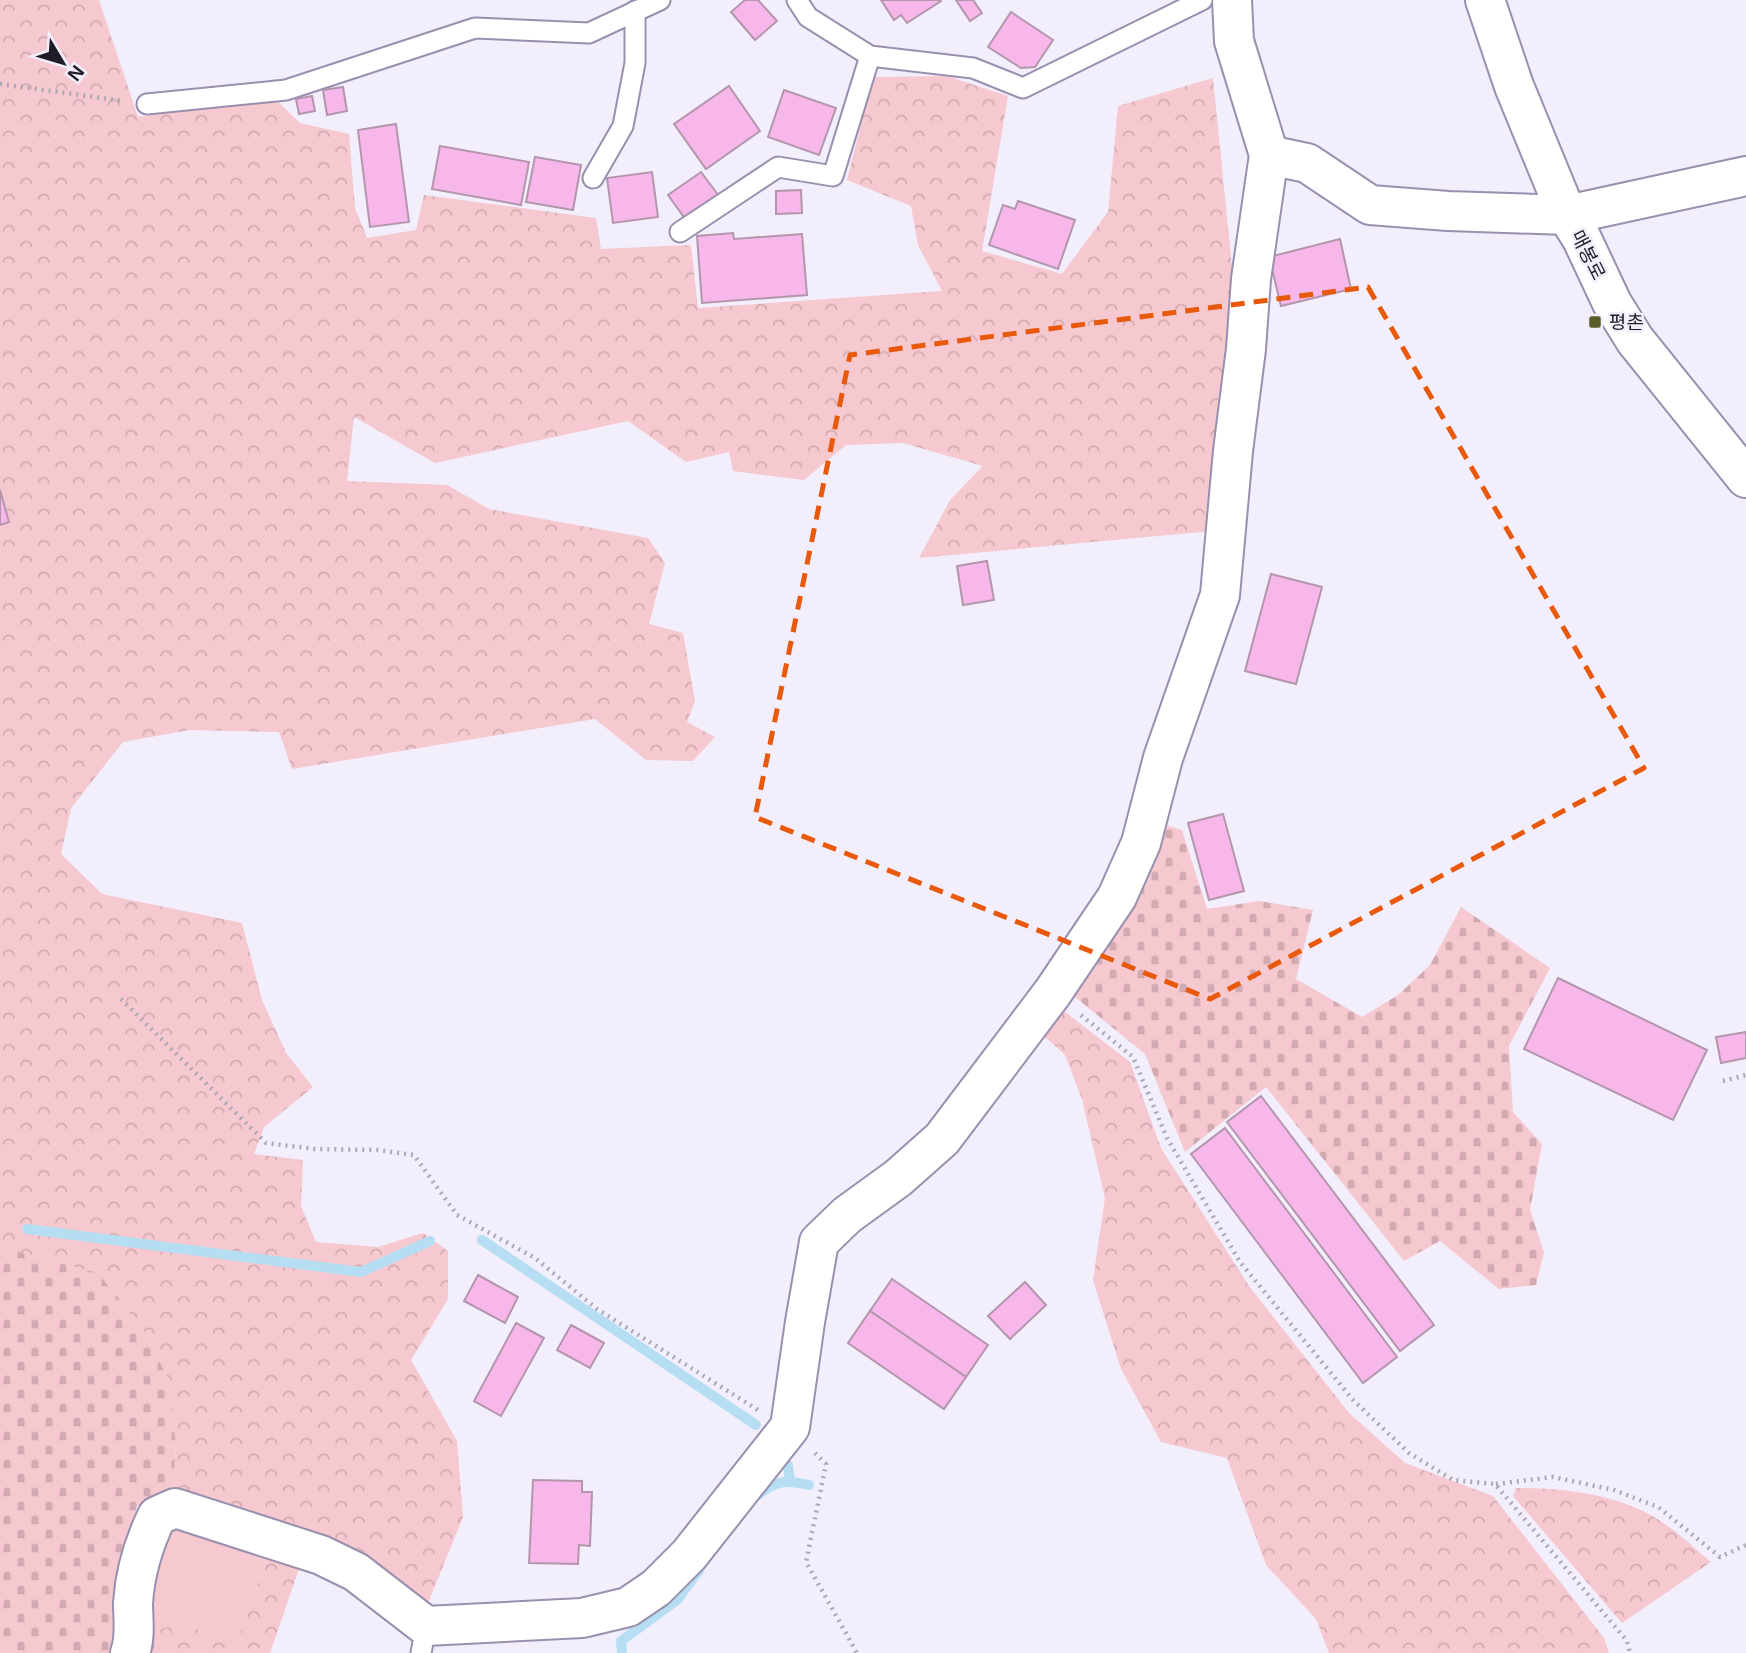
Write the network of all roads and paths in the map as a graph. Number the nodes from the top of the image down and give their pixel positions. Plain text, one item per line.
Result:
1 (660, 0) edge
2 (797, 0) edge
3 (1202, 0) edge
4 (1232, 0) edge
5 (1485, 0) edge
6 (635, 12) junction
7 (870, 56) junction
8 (0, 84) edge
9 (147, 104) joint
10 (1269, 155) junction
11 (1746, 176) edge
12 (593, 178) dead end
13 (1567, 215) junction
14 (680, 232) dead end
15 (1746, 478) edge
16 (1053, 992) junction
17 (121, 999) dead end
18 (1746, 1074) edge
19 (1723, 1082) dead end
20 (790, 1427) junction
21 (1495, 1484) junction
22 (1746, 1545) edge
23 (423, 1639) edge
24 (130, 1653) edge
25 (857, 1653) edge
26 (1630, 1653) edge

1 - 6 lane
2 - 7 lane
3 - 7 lane
4 - 10 street
5 - 13 street, 매봉로
6 - 9 lane
6 - 12 lane
7 - 14 lane
8 - 9 path
10 - 13 street
10 - 16 street
11 - 13 street
13 - 15 street, 매봉로
16 - 20 street
16 - 21 path
17 - 20 path
18 - 19 path
20 - 23 street
20 - 25 path
21 - 22 path
21 - 26 path
23 - 24 street

